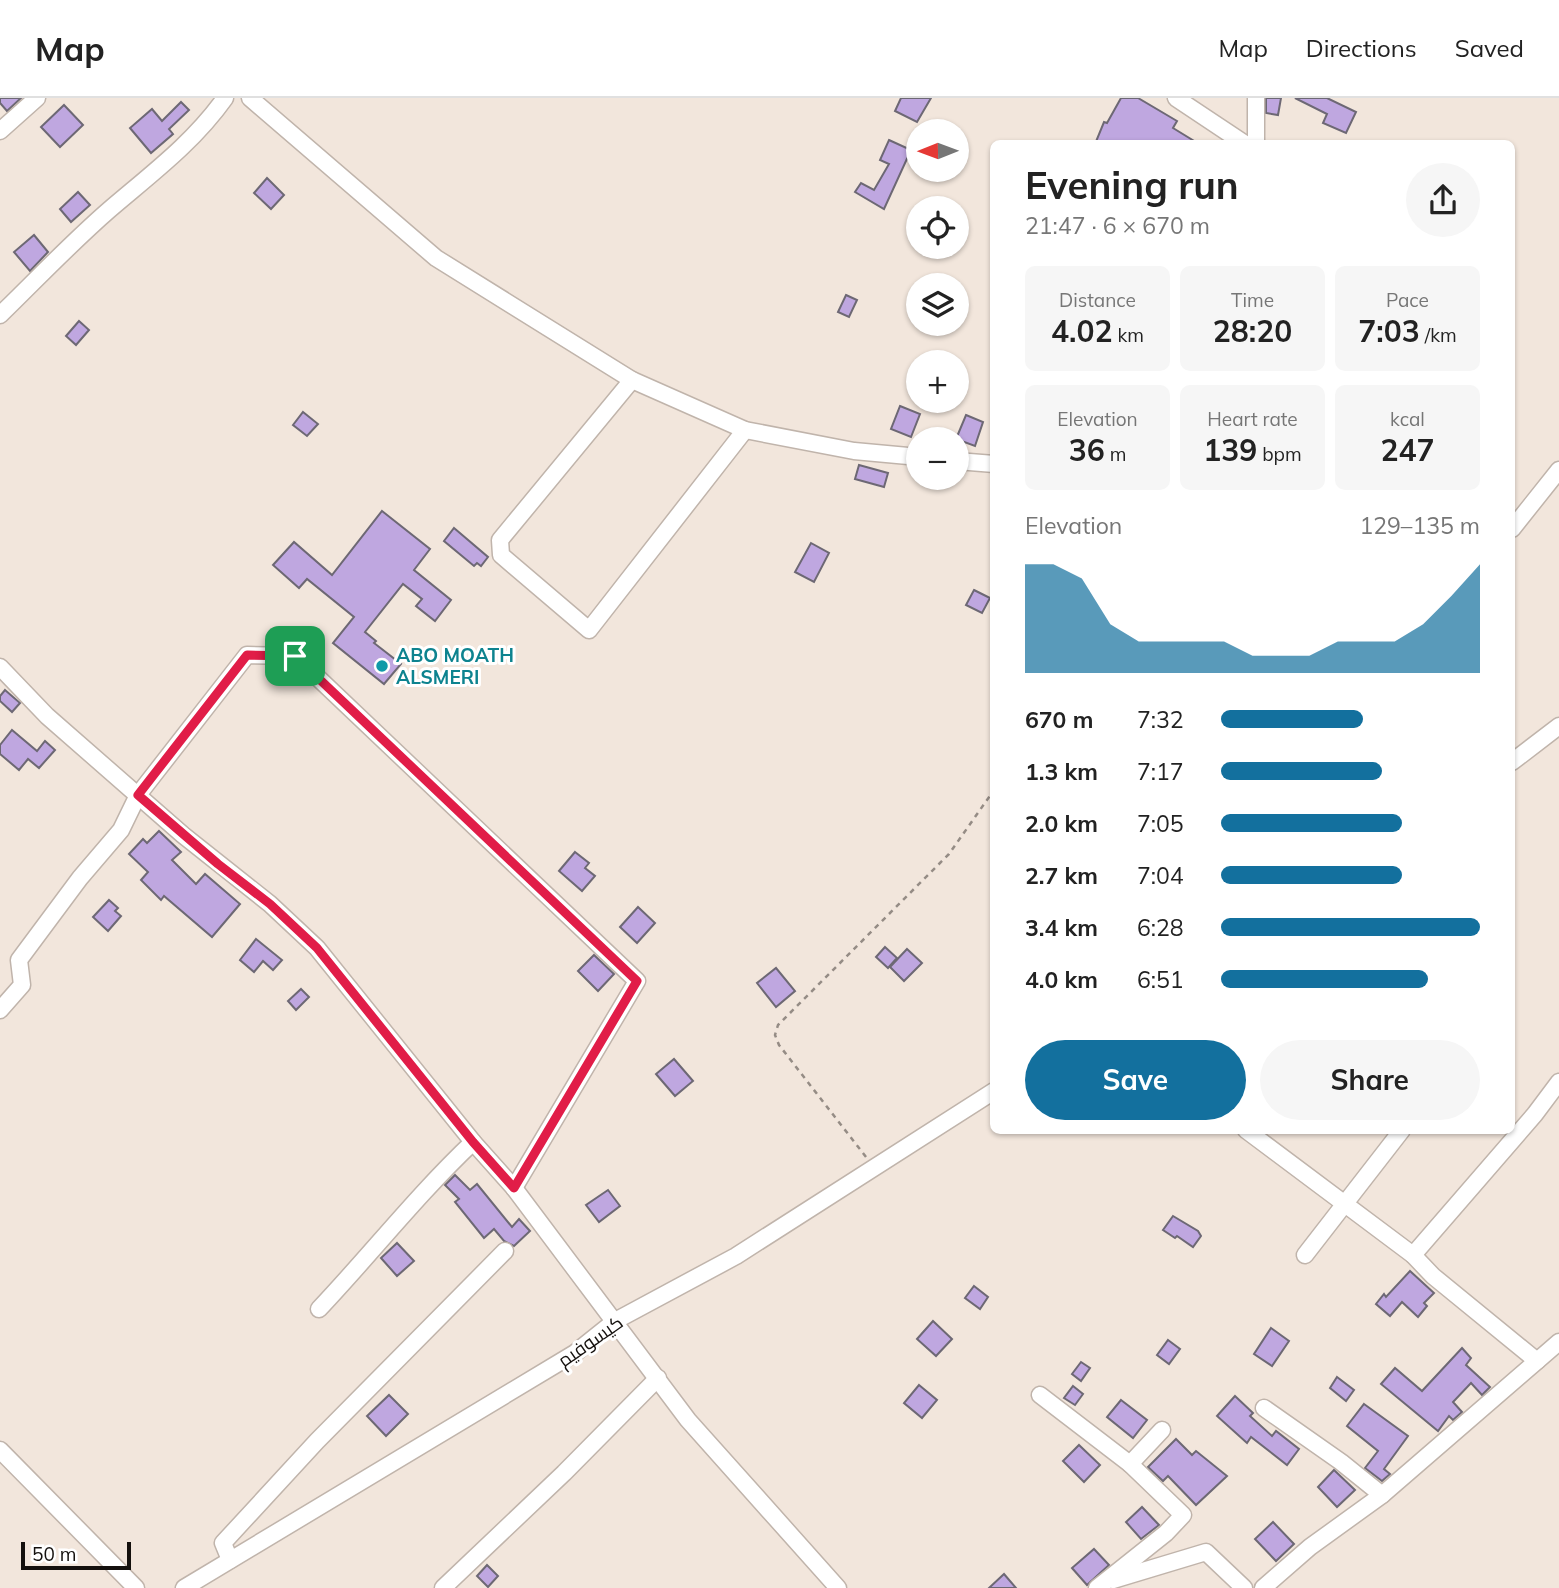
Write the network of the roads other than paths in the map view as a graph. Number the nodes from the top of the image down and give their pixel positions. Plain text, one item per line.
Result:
1 (37, 98) edge
2 (225, 98) edge
3 (250, 98) edge
4 (1176, 98) edge
5 (1256, 98) edge
6 (0, 131) edge
7 (1239, 140) edge
8 (1256, 140) edge
9 (0, 315) edge
10 (632, 380) junction
11 (745, 430) junction
12 (906, 456) edge
13 (969, 462) edge
14 (990, 464) edge
15 (1559, 470) edge
16 (1515, 525) edge
17 (0, 667) edge
18 (1559, 726) edge
19 (1553, 741) edge
20 (1515, 760) edge
21 (138, 795) junction
22 (0, 1010) edge
23 (1559, 1082) edge
24 (990, 1094) edge
25 (1251, 1134) edge
26 (1399, 1134) edge
27 (473, 1142) junction
28 (514, 1188) junction
29 (1345, 1204) junction
30 (505, 1251) dead end
31 (1305, 1255) dead end
32 (1413, 1255) junction
33 (319, 1309) dead end
34 (615, 1321) junction
35 (1559, 1342) edge
36 (1537, 1361) junction
37 (657, 1378) junction
38 (1040, 1395) dead end
39 (1264, 1408) dead end
40 (1162, 1430) dead end
41 (0, 1450) edge
42 (1130, 1464) junction
43 (1382, 1495) junction
44 (230, 1560) junction
45 (1101, 1586) edge
46 (136, 1588) edge
47 (184, 1588) edge
48 (443, 1588) edge
49 (838, 1588) edge
50 (1244, 1588) edge
51 (1263, 1588) edge

1 - 6 street
2 - 9 street
3 - 10 street
4 - 7 street
5 - 8 street
10 - 11 street
10 - 11 street
11 - 12 street
13 - 14 street
15 - 16 street
17 - 21 street
18 - 19 street
19 - 20 street
21 - 22 street
21 - 27 street
21 - 28 street
23 - 32 street
24 - 34 street, كيسوفيم
25 - 29 street
26 - 29 street
27 - 28 street
27 - 33 street
28 - 34 street
29 - 31 street
29 - 32 street
30 - 44 street
32 - 36 street
34 - 37 street
34 - 44 street, كيسوفيم
35 - 36 street
36 - 43 street
37 - 48 street
37 - 49 street
38 - 42 street
39 - 43 street
40 - 42 street
41 - 46 street
42 - 45 street
43 - 51 street
44 - 47 street, كيسوفيم
45 - 50 street

